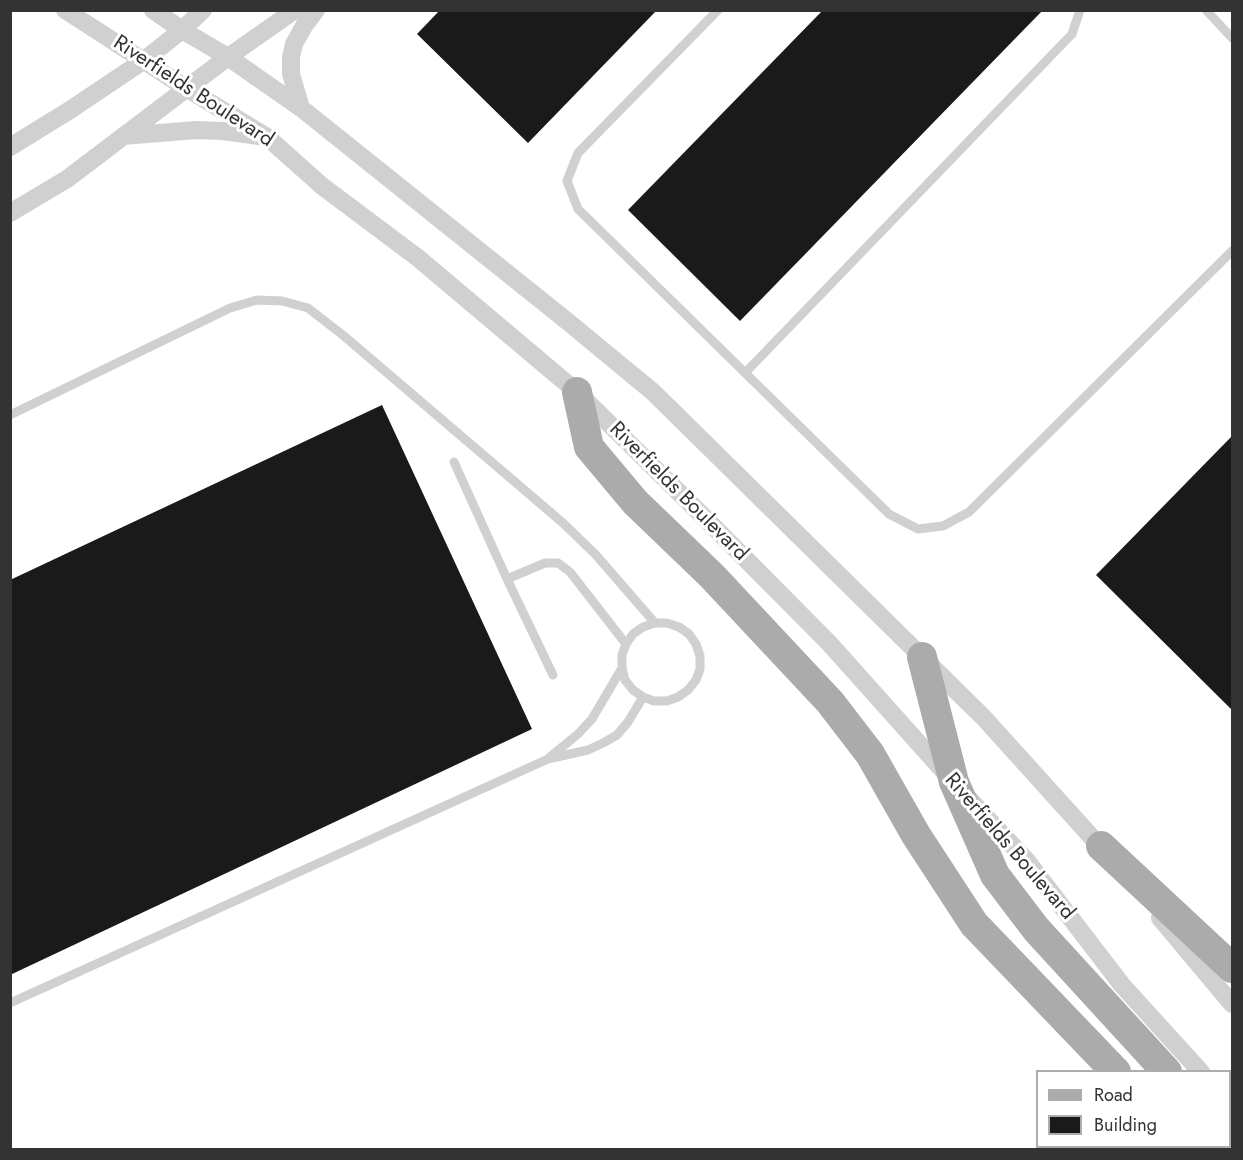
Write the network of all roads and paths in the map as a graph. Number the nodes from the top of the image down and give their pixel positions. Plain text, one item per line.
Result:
1 (65, 10) edge
2 (153, 10) edge
3 (203, 10) edge
4 (295, 10) edge
5 (316, 10) edge
6 (718, 10) edge
7 (1080, 10) edge
8 (1206, 10) edge
9 (182, 30) junction
10 (1233, 38) edge
11 (228, 57) junction
12 (143, 61) junction
13 (186, 88) junction
14 (301, 108) junction
15 (123, 136) junction
16 (267, 137) junction
17 (10, 147) edge
18 (10, 213) edge
19 (1233, 251) edge
20 (745, 373) junction
21 (577, 392) junction
22 (10, 415) edge
23 (454, 462) dead end
24 (507, 579) junction
25 (655, 623) junction
26 (626, 644) junction
27 (922, 657) junction
28 (622, 668) junction
29 (554, 675) dead end
30 (643, 698) junction
31 (548, 759) junction
32 (954, 782) junction
33 (1101, 846) junction
34 (1233, 968) edge
35 (10, 1003) edge
36 (1233, 1004) edge
37 (1115, 1070) edge
38 (1166, 1070) edge
39 (1200, 1070) edge

1 - 12 street, Riverfields Boulevard
2 - 9 street
3 - 9 street
4 - 11 street
5 - 14 street
6 - 20 lane
7 - 20 lane
8 - 10 lane
9 - 11 street
9 - 12 street
11 - 13 street
11 - 14 street
12 - 13 street, Riverfields Boulevard
12 - 17 street
13 - 15 street
13 - 16 street, Riverfields Boulevard
14 - 27 street
15 - 16 street
15 - 18 street
16 - 21 street, Riverfields Boulevard
19 - 20 lane
21 - 32 street, Riverfields Boulevard
21 - 37 main road
22 - 25 lane
23 - 24 lane
24 - 26 lane
24 - 29 lane
25 - 26 lane
25 - 30 lane
26 - 28 lane
27 - 32 main road
27 - 33 street
28 - 30 lane
28 - 31 lane
30 - 31 lane
31 - 35 lane
32 - 38 main road
32 - 39 street, Riverfields Boulevard
33 - 34 main road
33 - 36 street

